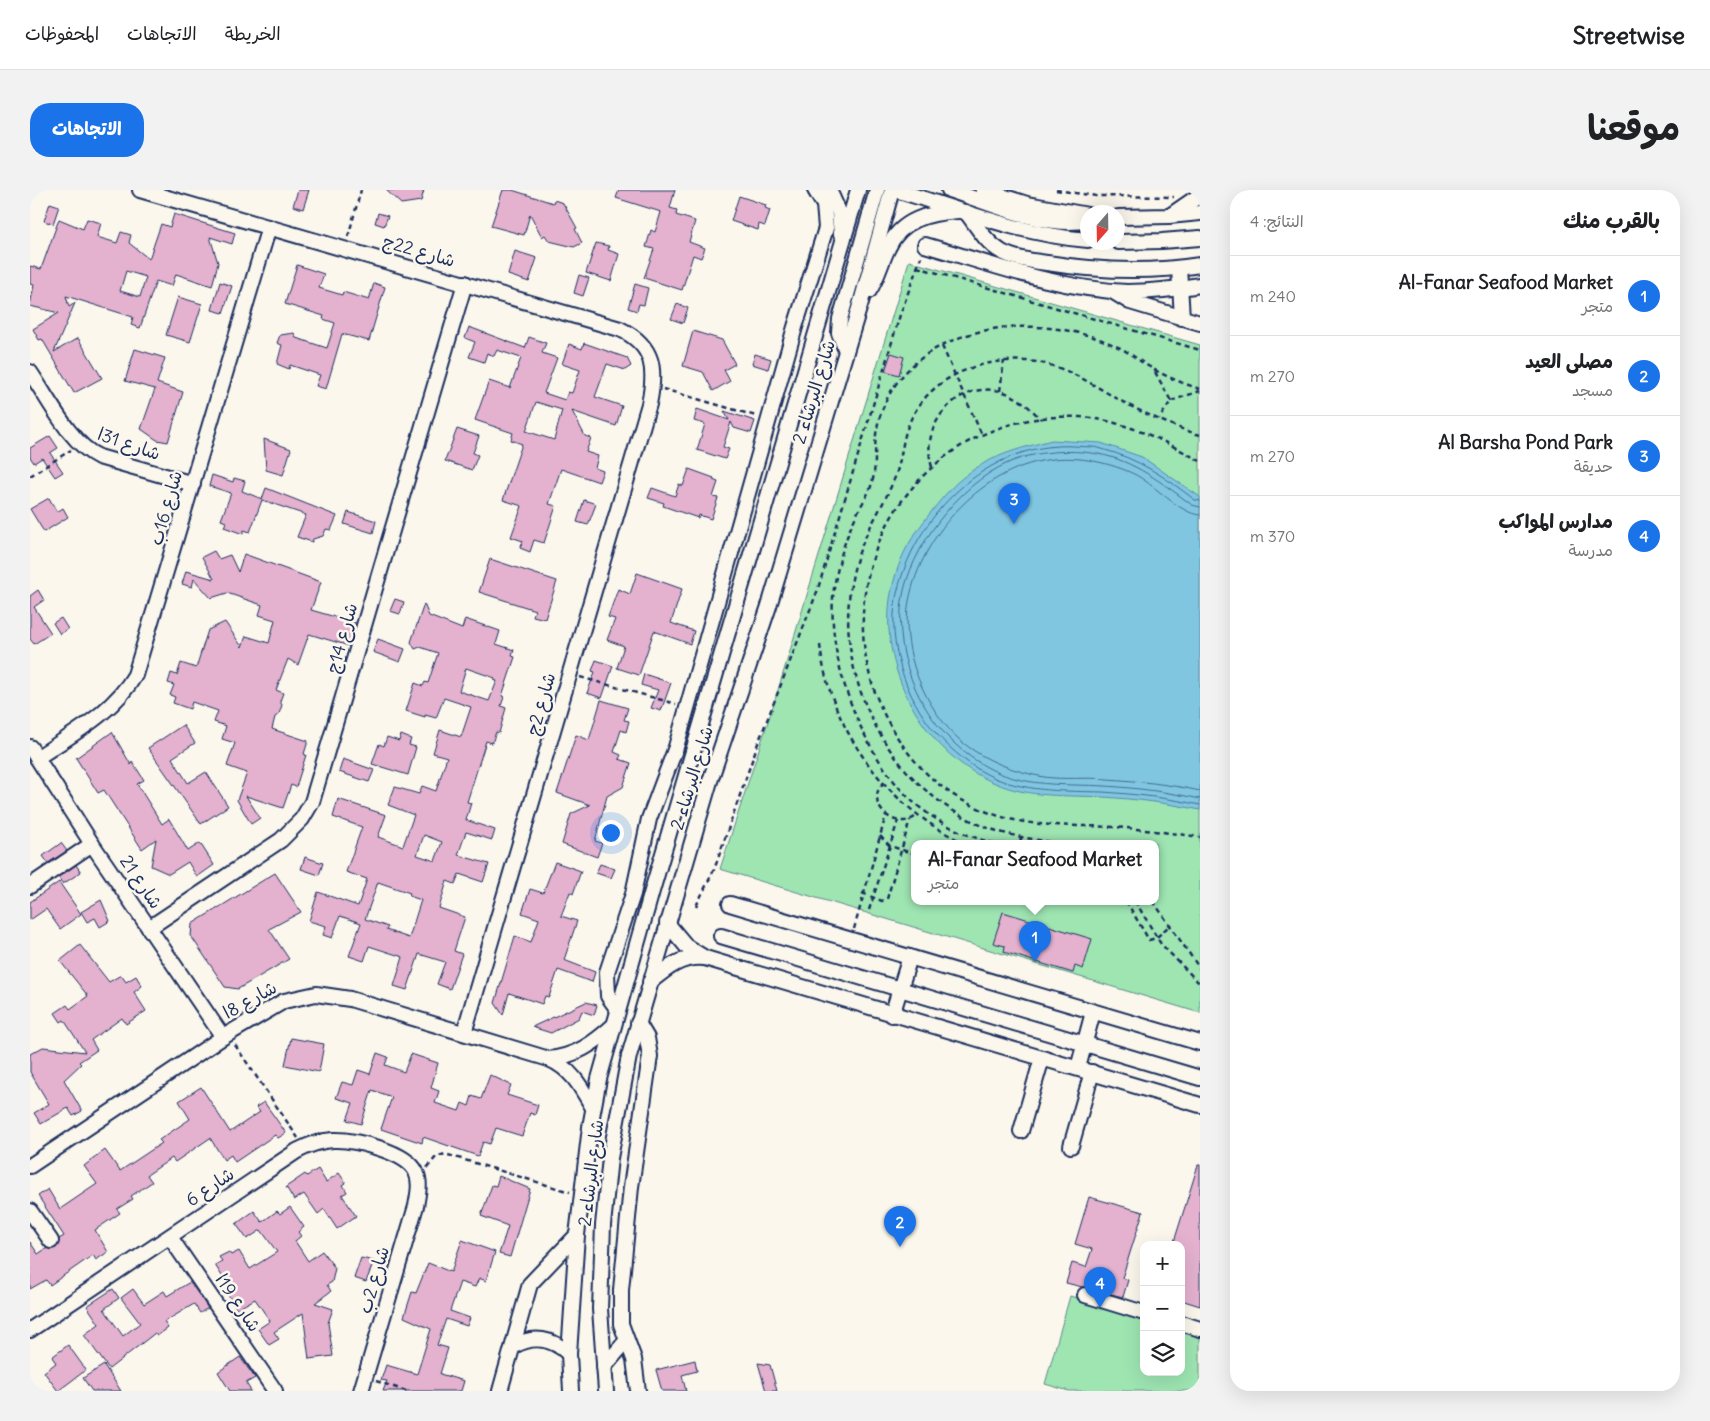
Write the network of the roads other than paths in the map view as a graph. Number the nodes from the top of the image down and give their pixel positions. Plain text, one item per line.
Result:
1 (140, 190) edge
2 (815, 190) edge
3 (829, 190) edge
4 (858, 190) edge
5 (877, 190) edge
6 (892, 190) edge
7 (896, 190) edge
8 (949, 190) edge
9 (984, 190) edge
10 (1005, 190) edge
11 (1198, 196) edge
12 (1020, 198) edge
13 (965, 211) junction
14 (1080, 213) edge
15 (1200, 213) edge
16 (1125, 216) edge
17 (1169, 216) junction
18 (1080, 221) edge
19 (268, 227) junction
20 (1200, 238) edge
21 (1080, 239) edge
22 (1125, 242) edge
23 (842, 243) junction
24 (925, 245) road end
25 (1200, 265) edge
26 (1180, 268) junction
27 (465, 283) junction
28 (1200, 286) edge
29 (1181, 288) junction
30 (1111, 290) junction
31 (825, 298) junction
32 (861, 302) junction
33 (1182, 318) junction
34 (1200, 323) edge
35 (795, 327) junction
36 (846, 351) junction
37 (30, 372) edge
38 (652, 386) joint
39 (193, 484) junction
40 (33, 752) edge
41 (92, 844) junction
42 (30, 886) edge
43 (730, 904) dead end
44 (667, 923) junction
45 (149, 928) junction
46 (721, 936) dead end
47 (910, 957) junction
48 (705, 958) junction
49 (650, 982) junction
50 (899, 991) junction
51 (618, 1010) junction
52 (1093, 1012) junction
53 (892, 1015) junction
54 (638, 1022) junction
55 (613, 1026) junction
56 (464, 1033) junction
57 (226, 1035) junction
58 (1200, 1043) edge
59 (1084, 1045) junction
60 (549, 1058) junction
61 (1042, 1058) junction
62 (1078, 1068) junction
63 (1092, 1072) junction
64 (1200, 1078) edge
65 (1200, 1105) edge
66 (592, 1108) junction
67 (1021, 1131) dead end
68 (1071, 1146) dead end
69 (30, 1166) edge
70 (419, 1179) joint
71 (30, 1211) edge
72 (576, 1235) junction
73 (170, 1237) junction
74 (51, 1241) dead end
75 (1085, 1296) dead end
76 (1140, 1311) edge
77 (1185, 1325) edge
78 (1200, 1329) edge
79 (30, 1330) edge
80 (626, 1341) junction
81 (514, 1346) junction
82 (569, 1354) junction
83 (604, 1367) junction
84 (363, 1384) edge
85 (275, 1391) edge
86 (500, 1391) edge
87 (571, 1391) edge
88 (606, 1391) edge
89 (638, 1391) edge

1 - 19 street, شارع 22ج
2 - 35 street
3 - 23 street
4 - 23 street, شارع البرشاء 2
5 - 36 street
6 - 32 street, شارع البرشاء 2
7 - 13 street
8 - 18 street
9 - 12 street
10 - 12 street
11 - 17 street
12 - 14 street
13 - 21 street
13 - 26 street
13 - 32 street
15 - 17 street
16 - 17 street
19 - 27 street, شارع 22ج
19 - 39 street, شارع 16ب
20 - 22 street
23 - 31 street, شارع البرشاء 2
24 - 30 street
25 - 26 street
26 - 29 street
27 - 38 street, شارع 22ج
27 - 45 street, شارع 14ج
28 - 29 street
29 - 30 street
29 - 33 street
30 - 33 street
31 - 35 street
31 - 51 street, شارع البرشاء 2
32 - 36 street, شارع البرشاء 2
33 - 34 street
35 - 51 street
36 - 44 street, شارع البرشاء 2
37 - 39 street, شارع 31ا
38 - 56 street, شارع 2ج
39 - 40 street, شارع 16ب
40 - 41 street, شارع 21
41 - 42 street
41 - 45 street, شارع 21
43 - 47 street
44 - 48 street
44 - 49 street, شارع البرشاء 2
45 - 57 street, شارع 21
46 - 50 street
47 - 50 street
47 - 52 street
48 - 49 street
48 - 53 street
49 - 54 street, شارع البرشاء 2
50 - 53 street
50 - 59 street
51 - 55 street, شارع البرشاء 2
52 - 58 street
52 - 59 street
53 - 61 street
54 - 80 street
54 - 83 street, شارع البرشاء 2
55 - 60 street, شارع 8ا
55 - 66 street, شارع البرشاء 2
56 - 57 street, شارع 8ا
56 - 60 street, شارع 8ا
57 - 69 street, شارع 8ا
59 - 62 street
59 - 64 street
60 - 66 street, شارع 8ا
61 - 62 street
61 - 67 street
62 - 63 street
63 - 65 street
63 - 68 street
66 - 72 street, شارع البرشاء 2
70 - 73 street, شارع 6
70 - 84 street, شارع 2ب
71 - 74 street
72 - 81 street
72 - 82 street, شارع البرشاء 2
73 - 79 street, شارع 6
73 - 85 street, شارع 19ا
75 - 76 street
77 - 78 street
80 - 83 street
80 - 89 street
81 - 82 street
81 - 86 street
82 - 87 street, شارع البرشاء 2
83 - 88 street, شارع البرشاء 2

